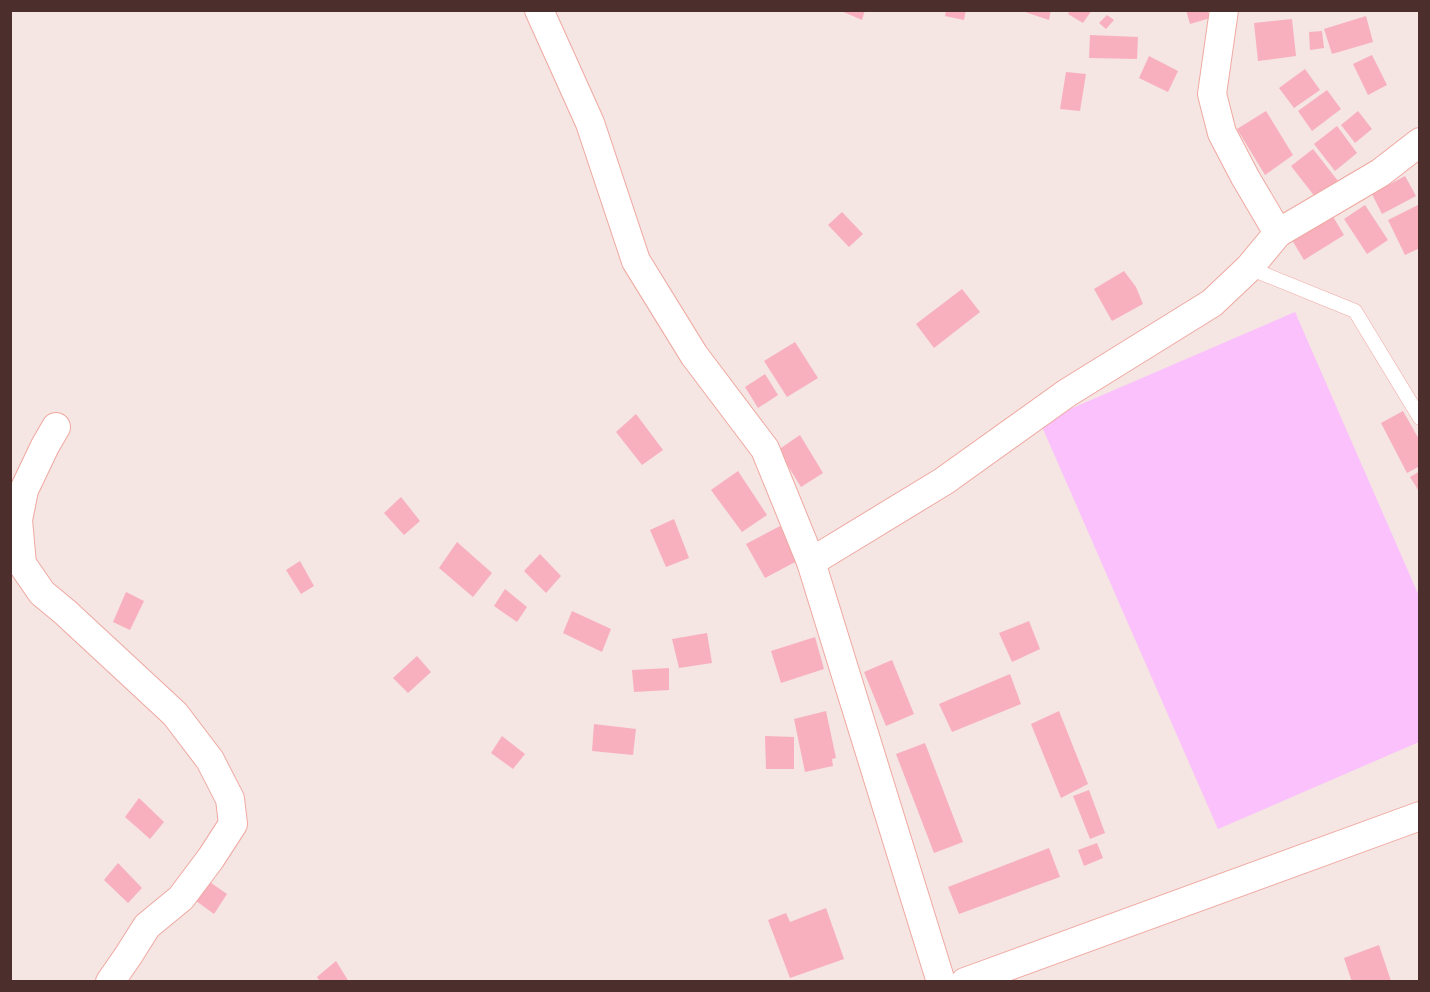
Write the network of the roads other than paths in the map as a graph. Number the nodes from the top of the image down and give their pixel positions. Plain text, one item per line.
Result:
1 (539, 10) edge
2 (1224, 10) edge
3 (1419, 142) edge
4 (1278, 233) junction
5 (1250, 268) junction
6 (1419, 418) edge
7 (56, 427) dead end
8 (811, 562) junction
9 (1419, 816) edge
10 (110, 981) edge
11 (941, 981) edge
12 (965, 981) edge

1 - 8 street
2 - 4 street
3 - 4 street
4 - 5 street
5 - 6 lane
5 - 8 street
7 - 10 street
8 - 11 street
9 - 12 street

